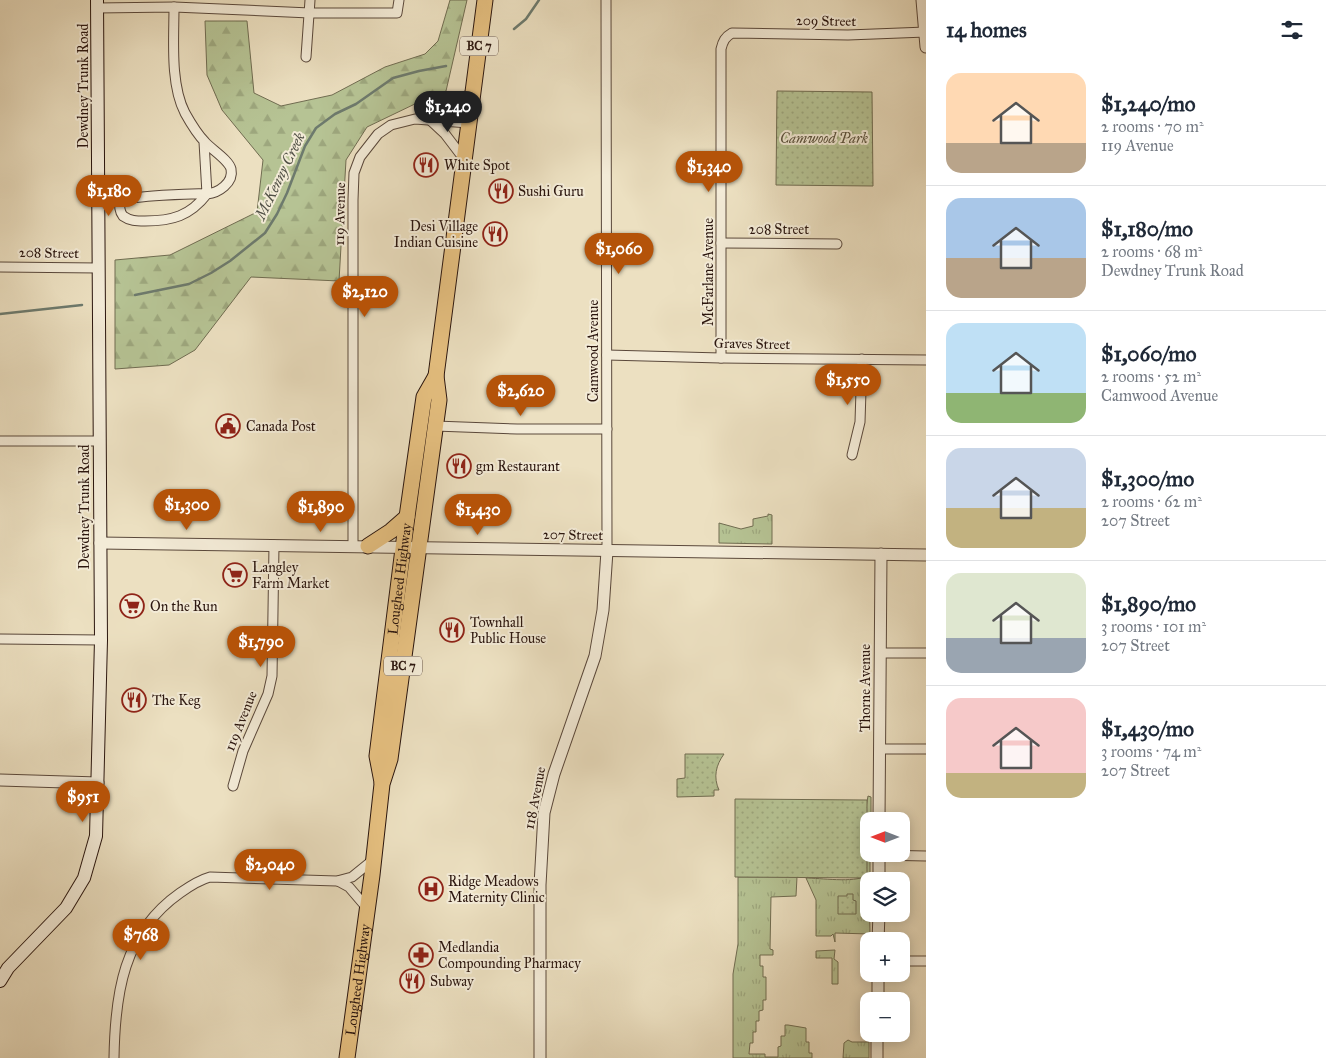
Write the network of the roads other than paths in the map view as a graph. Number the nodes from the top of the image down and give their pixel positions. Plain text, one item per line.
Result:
1 (310, 0) edge
2 (399, 0) edge
3 (485, 0) edge
4 (606, 0) edge
5 (922, 0) edge
6 (97, 4) edge
7 (206, 4) edge
8 (174, 7) junction
9 (310, 13) junction
10 (925, 32) edge
11 (726, 36) joint
12 (926, 47) edge
13 (306, 57) dead end
14 (473, 92) junction
15 (430, 120) junction
16 (469, 123) junction
17 (204, 142) junction
18 (464, 159) junction
19 (207, 194) junction
20 (722, 243) junction
21 (837, 244) dead end
22 (0, 266) edge
23 (98, 268) junction
24 (607, 355) junction
25 (722, 358) junction
26 (862, 359) junction
27 (926, 360) edge
28 (436, 376) junction
29 (435, 426) junction
30 (607, 429) junction
31 (0, 441) edge
32 (99, 441) junction
33 (852, 455) dead end
34 (407, 516) junction
35 (100, 543) junction
36 (274, 545) junction
37 (360, 546) junction
38 (403, 547) junction
39 (419, 548) junction
40 (607, 551) junction
41 (881, 554) junction
42 (926, 555) edge
43 (0, 639) edge
44 (100, 640) junction
45 (880, 653) junction
46 (926, 653) edge
47 (880, 749) junction
48 (926, 749) edge
49 (0, 780) edge
50 (98, 783) junction
51 (382, 784) junction
52 (233, 786) dead end
53 (879, 812) edge
54 (910, 855) edge
55 (926, 856) edge
56 (374, 860) junction
57 (337, 881) junction
58 (367, 908) junction
59 (910, 961) edge
60 (926, 961) edge
61 (0, 981) edge
62 (878, 1042) edge
63 (114, 1058) edge
64 (347, 1058) edge
65 (540, 1058) edge
66 (877, 1058) edge

1 - 9 street
2 - 9 street
3 - 14 highway, Lougheed Highway / BC 7
4 - 24 street, Camwood Avenue
5 - 10 street
6 - 8 street
6 - 23 main road, Dewdney Trunk Road
7 - 8 street
7 - 9 street
8 - 17 street
9 - 13 street
10 - 11 street, 209 Street
10 - 12 street
11 - 20 street, McFarlane Avenue
14 - 15 street
14 - 16 highway, Lougheed Highway / BC 7
15 - 16 street, 119 Avenue
15 - 18 street
15 - 37 street, 119 Avenue
16 - 18 highway, Lougheed Highway / BC 7
17 - 19 street
17 - 19 street
18 - 28 highway, Lougheed Highway / BC 7
19 - 19 street
20 - 21 street, 208 Street
20 - 25 street, McFarlane Avenue
22 - 23 street, 208 Street
23 - 32 main road, Dewdney Trunk Road
24 - 25 street, Graves Street
24 - 30 street, Camwood Avenue
25 - 26 street, Graves Street
26 - 27 street, Graves Street
26 - 33 street
28 - 29 highway, Lougheed Highway / BC 7
28 - 34 highway, Lougheed Highway / BC 7
29 - 30 street
29 - 39 highway, Lougheed Highway / BC 7
30 - 40 street, Camwood Avenue
31 - 32 street
32 - 35 main road, Dewdney Trunk Road
34 - 37 highway
34 - 38 highway, Lougheed Highway / BC 7
35 - 36 street, 207 Street
35 - 44 main road, Dewdney Trunk Road
36 - 37 street, 207 Street
36 - 52 street, 119 Avenue
37 - 38 street, 207 Street
38 - 39 street, 207 Street
38 - 51 highway, Lougheed Highway / BC 7
39 - 40 street, 207 Street
39 - 51 highway, Lougheed Highway / BC 7
40 - 41 street, 207 Street
40 - 65 street, 118 Avenue
41 - 42 street, 207 Street
41 - 45 street, Thorne Avenue
43 - 44 street
44 - 50 main road, Dewdney Trunk Road
45 - 46 street
45 - 47 street, Thorne Avenue
47 - 48 street
47 - 53 street, Thorne Avenue
49 - 50 street
50 - 61 main road, Dewdney Trunk Road
51 - 56 highway, Lougheed Highway / BC 7
54 - 55 street
56 - 57 street
56 - 58 highway, Lougheed Highway / BC 7
57 - 58 street
57 - 63 street
58 - 64 highway, Lougheed Highway / BC 7
59 - 60 street
62 - 66 street

